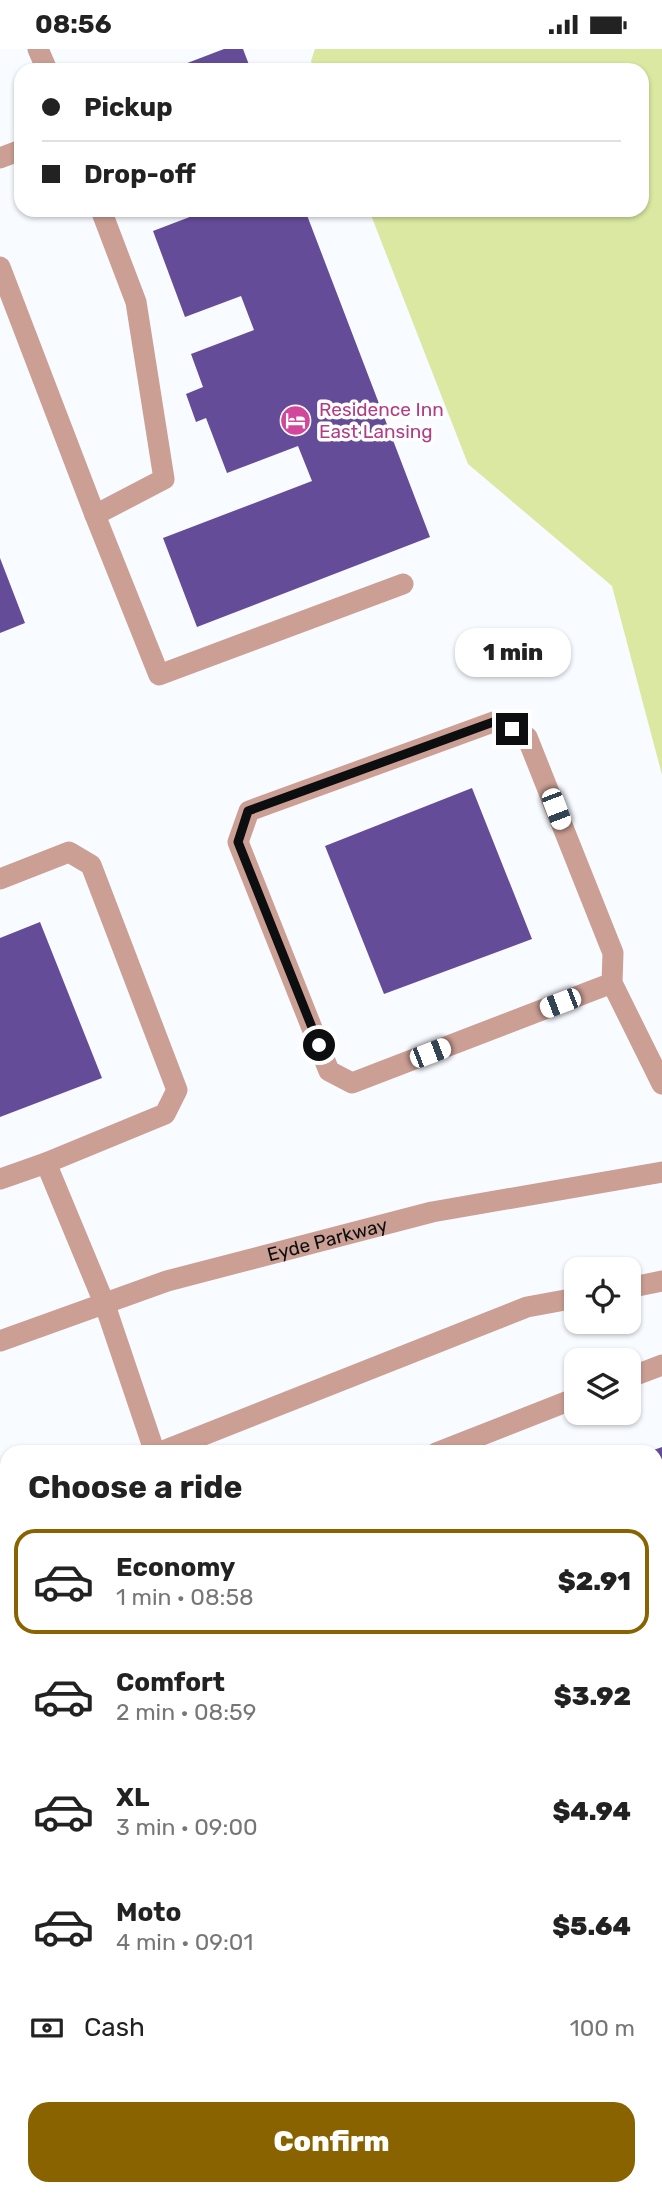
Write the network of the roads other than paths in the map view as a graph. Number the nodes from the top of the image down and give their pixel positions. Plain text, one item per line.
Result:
1 (104, 217) edge
2 (0, 267) edge
3 (95, 515) junction
4 (402, 584) dead end
5 (0, 879) edge
6 (612, 983) junction
7 (662, 1084) edge
8 (46, 1163) junction
9 (662, 1172) edge
10 (0, 1179) edge
11 (662, 1281) edge
12 (641, 1285) edge
13 (564, 1300) edge
14 (104, 1305) junction
15 (0, 1342) edge
16 (662, 1365) edge
17 (641, 1373) edge
18 (564, 1403) edge
19 (154, 1445) edge
20 (177, 1445) edge
21 (456, 1445) edge

1 - 3 street
2 - 3 street
3 - 4 street
5 - 8 street
6 - 6 street
6 - 7 street
8 - 10 street
8 - 14 street
9 - 14 street, Eyde Parkway
11 - 12 street
13 - 20 street
14 - 15 street, Eyde Parkway
14 - 19 street
16 - 17 street
18 - 21 street

